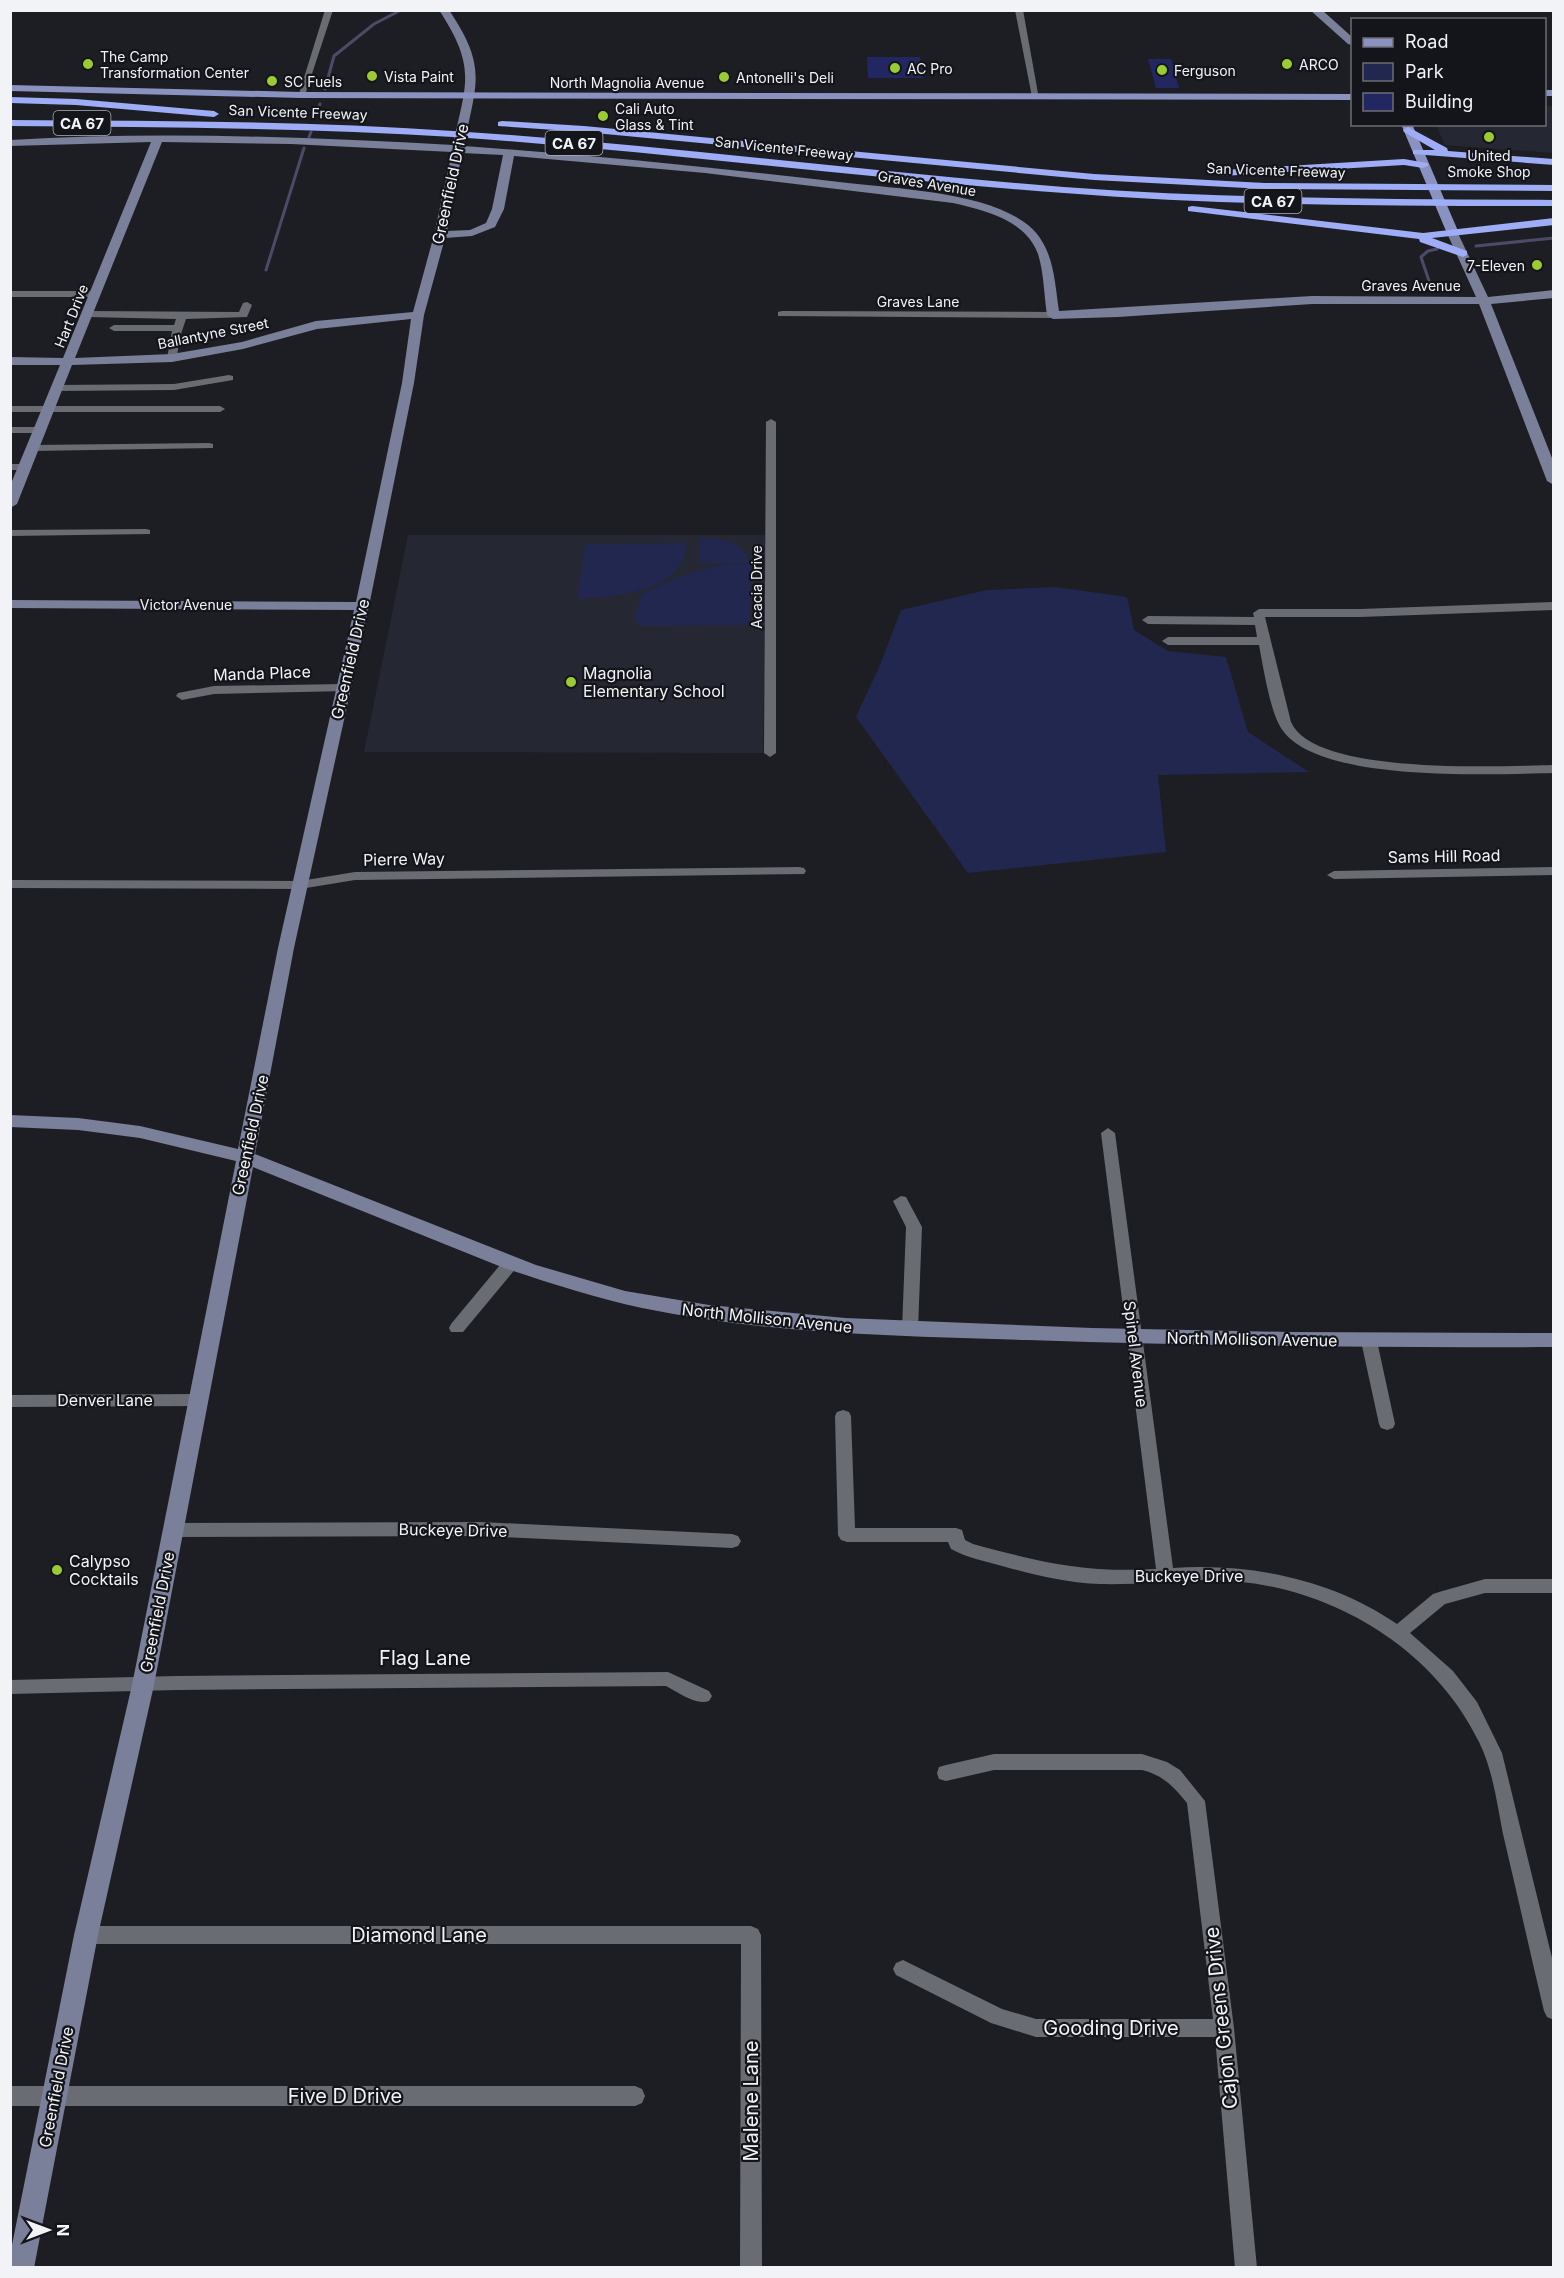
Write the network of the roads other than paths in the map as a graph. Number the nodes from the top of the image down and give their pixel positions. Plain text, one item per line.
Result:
1 (329, 10) edge
2 (444, 10) edge
3 (1019, 10) edge
4 (1315, 10) edge
5 (1351, 40) edge
6 (10, 88) edge
7 (301, 95) junction
8 (1036, 97) junction
9 (1351, 97) edge
10 (10, 100) edge
11 (10, 113) edge
12 (225, 115) junction
13 (410, 119) dead end
14 (452, 121) dead end
15 (10, 123) edge
16 (153, 124) junction
17 (10, 128) edge
18 (1407, 128) edge
19 (158, 139) junction
20 (10, 143) edge
21 (510, 152) junction
22 (1418, 152) junction
23 (1468, 154) junction
24 (1554, 162) edge
25 (1386, 163) junction
26 (1426, 169) junction
27 (1060, 174) junction
28 (994, 184) junction
29 (1554, 188) edge
30 (1554, 203) edge
31 (1554, 220) edge
32 (1452, 231) junction
33 (440, 235) junction
34 (1405, 236) junction
35 (1463, 253) junction
36 (10, 294) edge
37 (96, 294) junction
38 (1554, 294) edge
39 (1051, 299) junction
40 (1484, 300) junction
41 (247, 305) dead end
42 (88, 314) junction
43 (782, 314) dead end
44 (1123, 314) junction
45 (418, 315) junction
46 (1053, 315) junction
47 (182, 316) junction
48 (114, 328) dead end
49 (178, 328) junction
50 (172, 358) junction
51 (10, 361) edge
52 (68, 362) junction
53 (229, 378) dead end
54 (57, 388) junction
55 (10, 409) edge
56 (49, 409) junction
57 (220, 409) dead end
58 (771, 422) dead end
59 (10, 430) edge
60 (40, 430) junction
61 (209, 447) dead end
62 (33, 448) junction
63 (10, 467) edge
64 (26, 467) junction
65 (1554, 481) edge
66 (13, 490) edge
67 (10, 504) edge
68 (146, 532) dead end
69 (10, 533) edge
70 (10, 604) edge
71 (362, 606) junction
72 (1554, 606) edge
73 (1148, 620) dead end
74 (1259, 621) junction
75 (1168, 641) dead end
76 (1264, 641) junction
77 (344, 687) junction
78 (182, 696) dead end
79 (770, 753) dead end
80 (1554, 769) edge
81 (799, 871) dead end
82 (1554, 871) edge
83 (1334, 875) dead end
84 (10, 884) edge
85 (300, 885) junction
86 (10, 1121) edge
87 (1107, 1133) dead end
88 (244, 1157) junction
89 (901, 1201) dead end
90 (511, 1263) junction
91 (457, 1328) dead end
92 (910, 1329) junction
93 (1134, 1337) junction
94 (1554, 1340) edge
95 (1369, 1341) junction
96 (199, 1400) junction
97 (10, 1401) edge
98 (843, 1416) dead end
99 (1387, 1425) dead end
100 (173, 1530) junction
101 (732, 1541) dead end
102 (1165, 1574) junction
103 (1554, 1586) edge
104 (1399, 1632) junction
105 (143, 1685) junction
106 (10, 1687) edge
107 (703, 1696) dead end
108 (946, 1773) dead end
109 (86, 1935) junction
110 (751, 1935) joint
111 (903, 1969) dead end
112 (1554, 2011) edge
113 (1224, 2028) junction
114 (10, 2096) edge
115 (54, 2096) junction
116 (635, 2096) dead end
117 (21, 2268) edge
118 (751, 2268) edge
119 (1246, 2268) edge

1 - 7 street
2 - 33 main road, Greenfield Drive
3 - 8 street
4 - 5 main road
6 - 7 main road, North Magnolia Avenue
7 - 8 main road, North Magnolia Avenue
8 - 9 main road, North Magnolia Avenue
10 - 12 highway
11 - 12 highway, San Vicente Freeway / CA 67
12 - 13 highway, San Vicente Freeway / CA 67
14 - 27 highway, San Vicente Freeway / CA 67
15 - 16 highway, San Vicente Freeway / CA 67
16 - 17 highway
16 - 28 highway, San Vicente Freeway / CA 67
18 - 22 main road
18 - 23 highway
18 - 25 highway
19 - 20 main road, Graves Avenue
19 - 21 main road, Graves Avenue
19 - 37 main road, Hart Drive
21 - 33 main road
21 - 39 main road, Graves Avenue
22 - 23 highway
22 - 26 main road
23 - 24 highway
25 - 26 highway
25 - 27 highway
26 - 32 main road
27 - 29 highway, San Vicente Freeway / CA 67
28 - 30 highway, San Vicente Freeway / CA 67
28 - 34 highway
31 - 32 highway
32 - 34 highway
32 - 35 main road
33 - 45 main road, Greenfield Drive
34 - 35 highway
35 - 40 main road
36 - 37 street
37 - 42 main road, Hart Drive
38 - 40 main road, Graves Avenue
39 - 44 main road
39 - 46 main road, Graves Avenue
40 - 44 main road, Graves Avenue
40 - 65 main road
41 - 47 street
42 - 47 street
42 - 52 main road, Hart Drive
43 - 46 street, Graves Lane
44 - 46 main road, Graves Avenue
45 - 50 main road, Ballantyne Street
45 - 71 main road, Greenfield Drive
47 - 49 street
48 - 49 street
49 - 50 street
50 - 52 main road, Ballantyne Street
51 - 52 main road, Ballantyne Street
52 - 54 main road, Hart Drive
53 - 54 street
54 - 56 main road, Hart Drive
55 - 56 street
56 - 57 street
56 - 60 main road, Hart Drive
58 - 79 street, Acacia Drive
59 - 60 street
60 - 62 main road, Hart Drive
61 - 62 street
62 - 64 main road, Hart Drive
63 - 64 street
64 - 66 main road, Hart Drive
66 - 67 main road, Hart Drive
68 - 69 street
70 - 71 main road, Victor Avenue
71 - 77 main road, Greenfield Drive
72 - 74 street
73 - 74 street
74 - 76 street
75 - 76 street
76 - 80 street
77 - 78 street, Manda Place
77 - 85 main road, Greenfield Drive
81 - 85 street, Pierre Way
82 - 83 street, Sams Hill Road
84 - 85 street, Pierre Way
85 - 88 main road, Greenfield Drive
86 - 88 main road, North Mollison Avenue
87 - 93 street, Spinel Avenue
88 - 90 main road, North Mollison Avenue
88 - 96 main road, Greenfield Drive
89 - 92 street
90 - 91 street
90 - 92 main road, North Mollison Avenue
92 - 93 main road, North Mollison Avenue
93 - 95 main road, North Mollison Avenue
93 - 102 street, Spinel Avenue
94 - 95 main road, North Mollison Avenue
95 - 99 street
96 - 97 street, Denver Lane
96 - 100 main road, Greenfield Drive
98 - 102 street, Buckeye Drive
100 - 101 street, Buckeye Drive
100 - 105 main road, Greenfield Drive
102 - 104 street, Buckeye Drive
103 - 104 street
104 - 112 street, Buckeye Drive
105 - 106 street, Flag Lane
105 - 107 street, Flag Lane
105 - 109 main road, Greenfield Drive
108 - 113 street, Cajon Greens Drive
109 - 110 street, Diamond Lane
109 - 115 main road, Greenfield Drive
110 - 118 street, Malene Lane
111 - 113 street, Gooding Drive
113 - 119 street, Cajon Greens Drive
114 - 115 street, Five D Drive
115 - 116 street, Five D Drive
115 - 117 main road, Greenfield Drive

